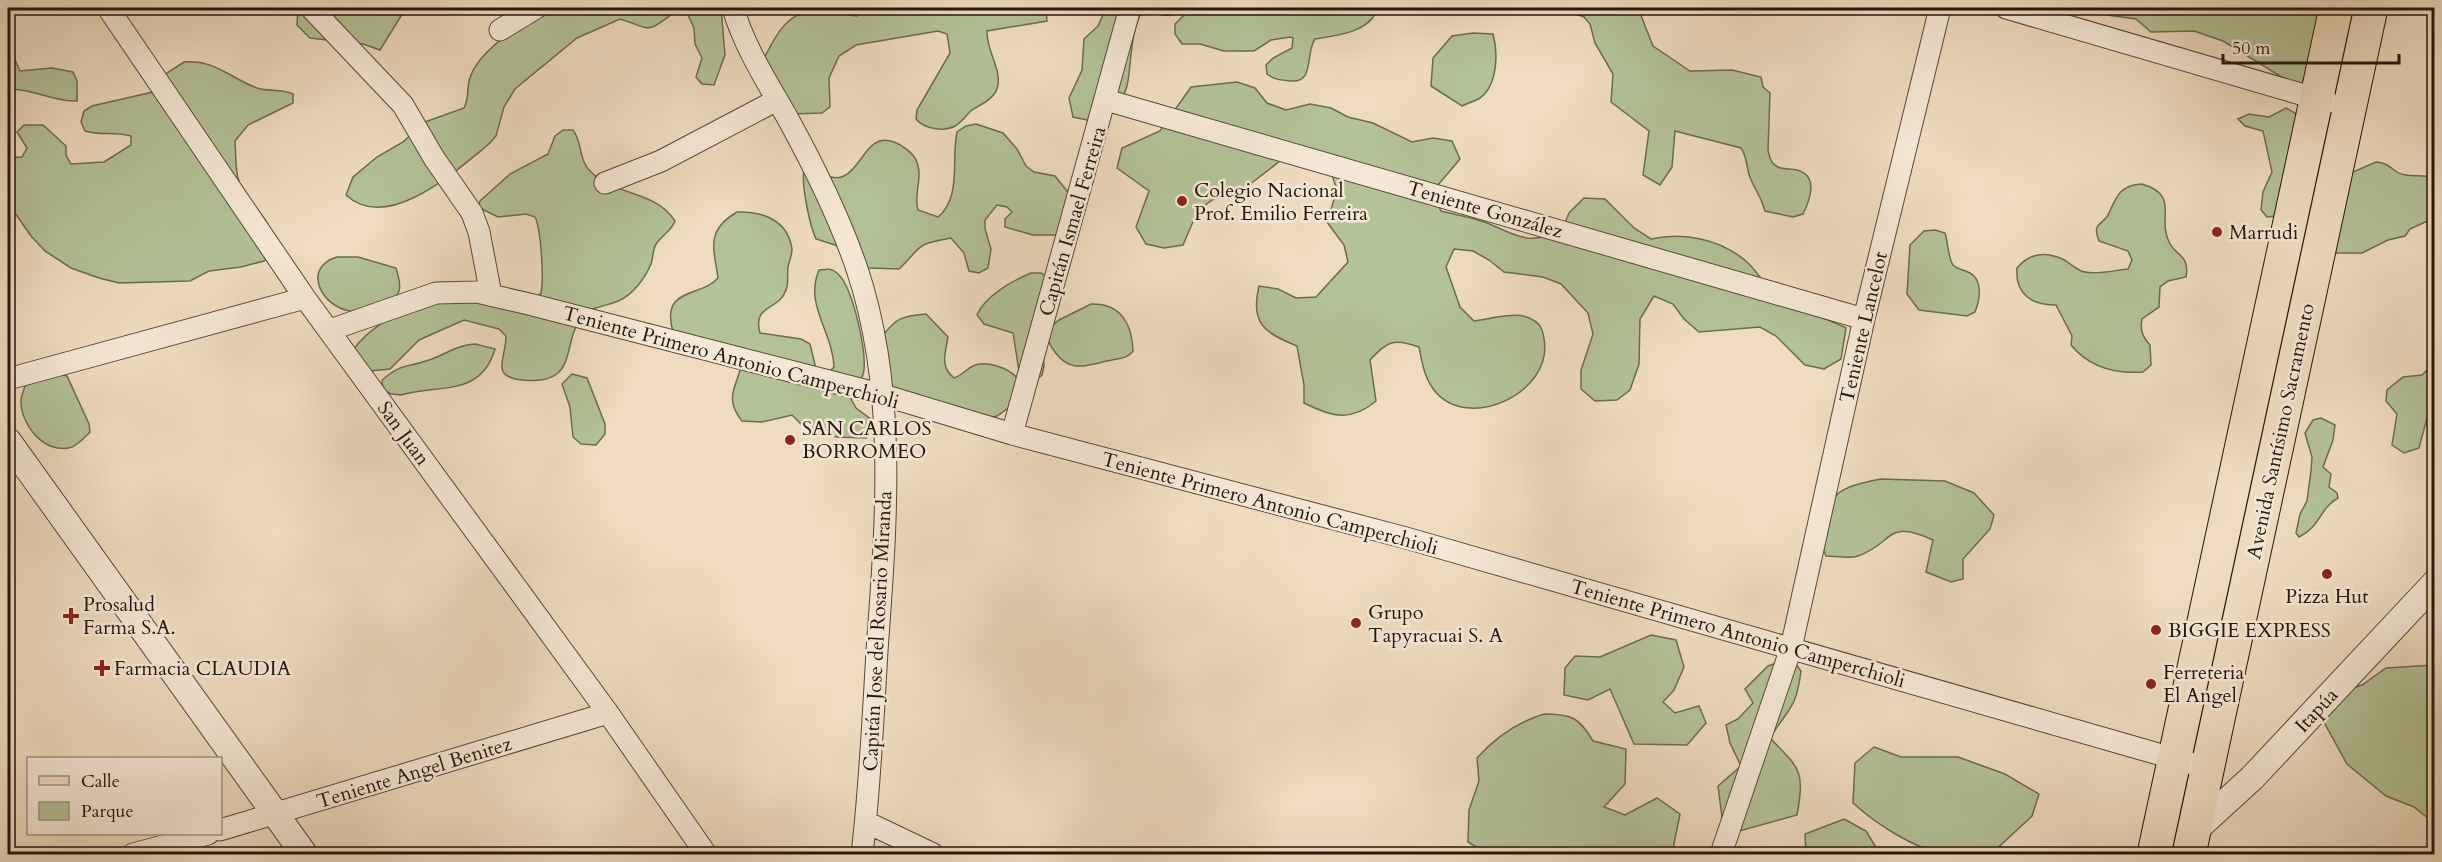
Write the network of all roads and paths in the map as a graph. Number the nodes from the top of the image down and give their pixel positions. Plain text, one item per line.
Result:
1 (108, 8) edge
2 (311, 8) edge
3 (536, 8) edge
4 (733, 8) edge
5 (1130, 8) edge
6 (1940, 8) edge
7 (2007, 8) edge
8 (2336, 8) edge
9 (2371, 8) edge
10 (500, 30) dead end
11 (2316, 98) junction
12 (777, 100) junction
13 (1106, 100) junction
14 (2349, 113) junction
15 (605, 183) dead end
16 (490, 295) junction
17 (305, 298) junction
18 (1864, 319) junction
19 (330, 330) junction
20 (8, 379) edge
21 (882, 395) junction
22 (1012, 435) junction
23 (8, 441) edge
24 (2434, 584) edge
25 (1791, 648) junction
26 (608, 713) junction
27 (2175, 758) junction
28 (2207, 768) junction
29 (274, 814) junction
30 (866, 822) junction
31 (222, 829) edge
32 (204, 835) edge
33 (2192, 843) edge
34 (134, 855) edge
35 (304, 855) edge
36 (706, 855) edge
37 (862, 855) edge
38 (933, 855) edge
39 (1720, 855) edge
40 (2154, 855) edge

1 - 17 street, San Juan
2 - 16 street
3 - 10 street
4 - 12 street, Capitán Jose del Rosario Miranda
5 - 13 street, Capitán Ismael Ferreira
6 - 18 street, Teniente Lancelot
7 - 11 street
8 - 11 main road, Avenida Santísimo Sacramento
9 - 14 main road, Avenida Santísimo Sacramento
11 - 14 street
11 - 27 main road, Avenida Santísimo Sacramento
12 - 15 street
12 - 21 street, Capitán Jose del Rosario Miranda
13 - 18 street, Teniente González
13 - 22 street, Capitán Ismael Ferreira
14 - 28 main road, Avenida Santísimo Sacramento
16 - 19 street, Teniente Primero Antonio Camperchioli
16 - 21 street, Teniente Primero Antonio Camperchioli
17 - 19 street, San Juan
17 - 20 street
18 - 25 street, Teniente Lancelot
19 - 26 street, San Juan
21 - 22 street, Teniente Primero Antonio Camperchioli
21 - 30 street, Capitán Jose del Rosario Miranda
22 - 25 street, Teniente Primero Antonio Camperchioli
23 - 29 street
24 - 33 street, Itapúa
25 - 27 street, Teniente Primero Antonio Camperchioli
25 - 39 street, Teniente Lancelot
26 - 29 street, Teniente Angel Benitez
26 - 36 street, San Juan
27 - 28 street, Teniente Primero Antonio Camperchioli
27 - 40 main road, Avenida Santísimo Sacramento
28 - 33 main road, Avenida Santísimo Sacramento
29 - 31 street, Teniente Angel Benitez
29 - 35 street
30 - 37 street, Capitán Jose del Rosario Miranda
30 - 38 street
32 - 34 street

